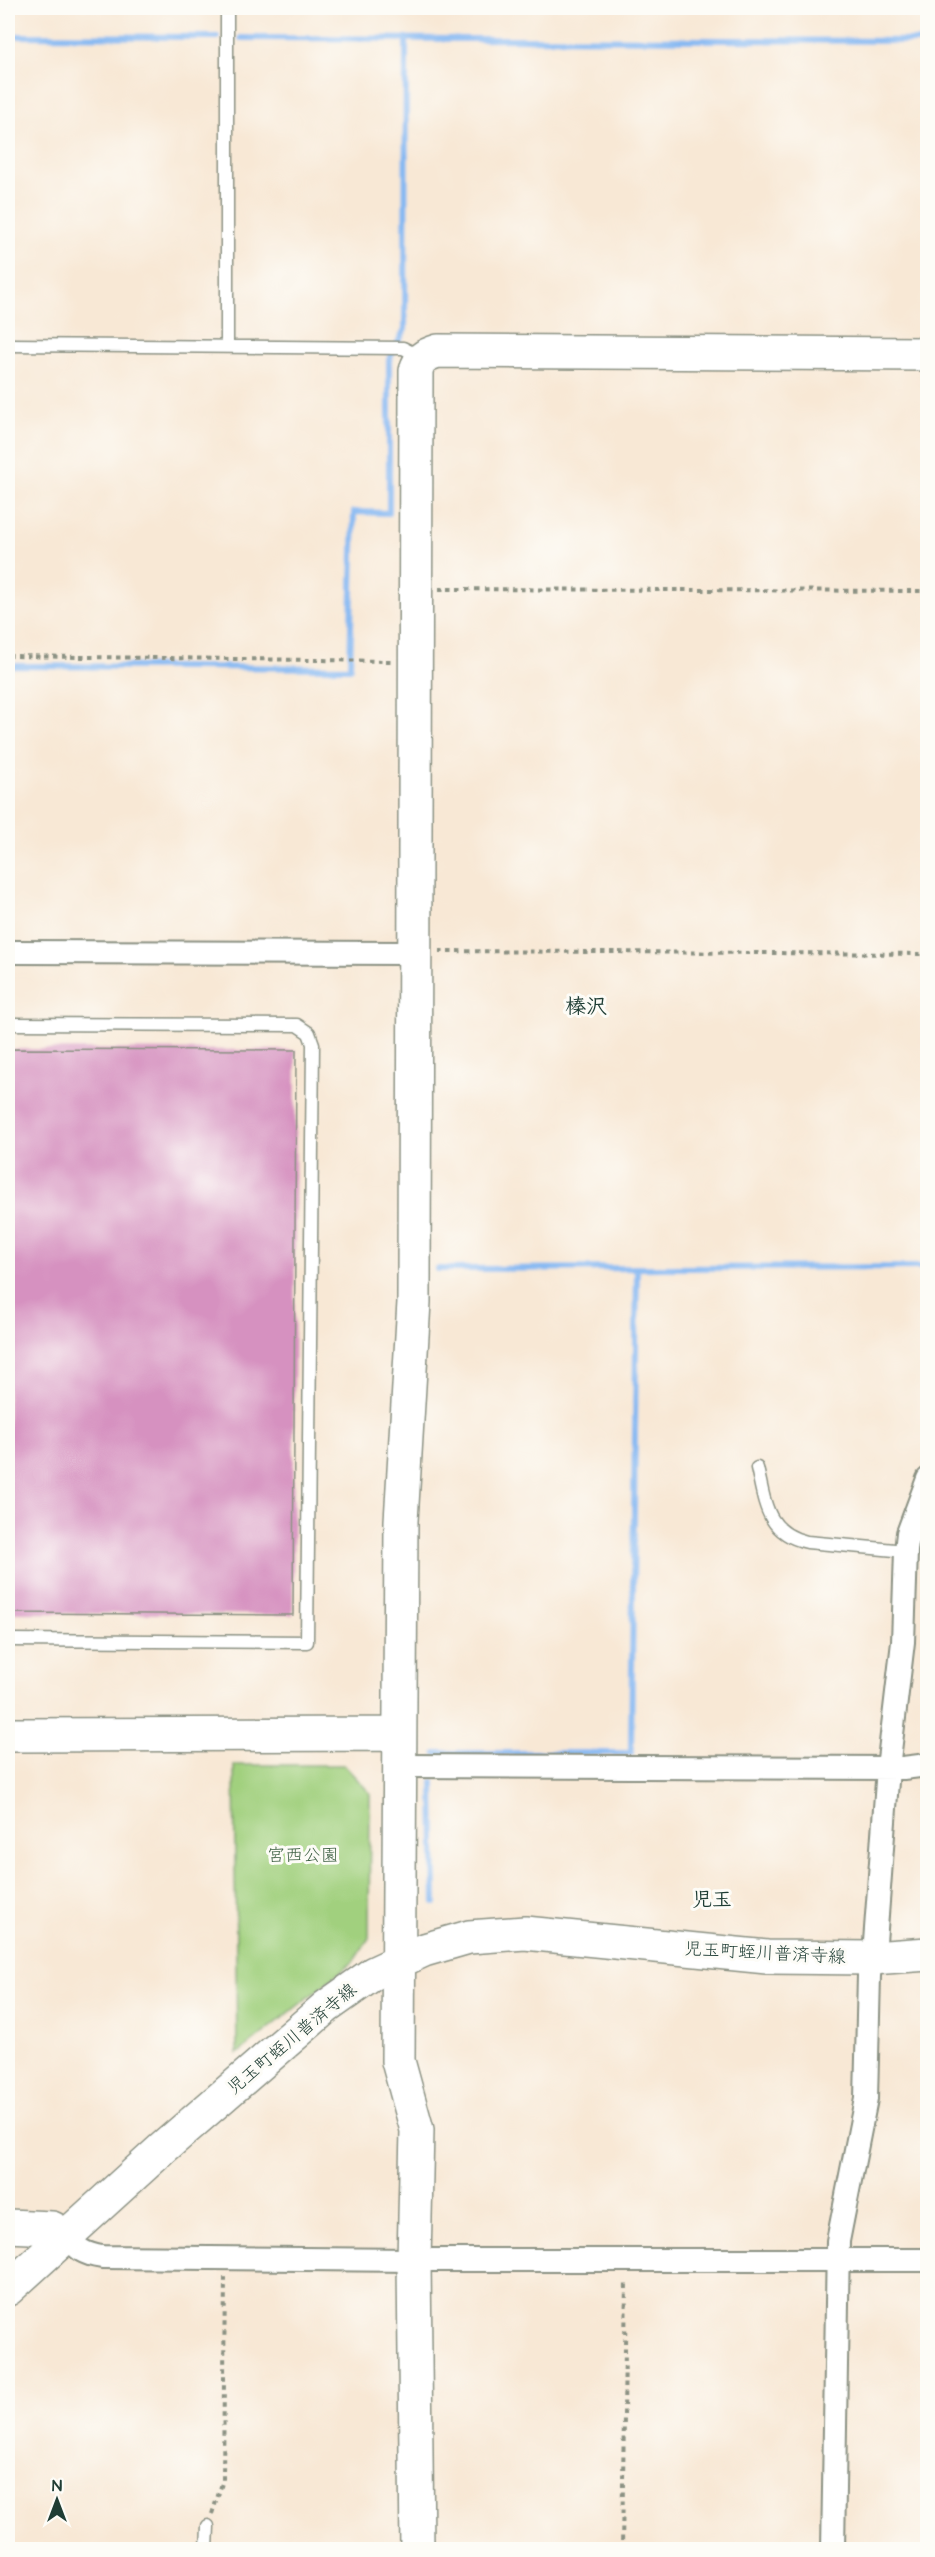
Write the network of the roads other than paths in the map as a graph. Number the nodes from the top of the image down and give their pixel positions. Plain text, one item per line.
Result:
1 (227, 8) edge
2 (8, 345) edge
3 (227, 345) junction
4 (927, 354) edge
5 (422, 358) junction
6 (8, 952) edge
7 (414, 953) junction
8 (8, 1024) edge
9 (757, 1468) dead end
10 (927, 1479) edge
11 (906, 1551) junction
12 (8, 1640) edge
13 (399, 1734) junction
14 (8, 1735) edge
15 (927, 1765) edge
16 (399, 1766) junction
17 (888, 1768) junction
18 (927, 1954) edge
19 (872, 1958) junction
20 (400, 1959) junction
21 (8, 2226) edge
22 (67, 2236) junction
23 (927, 2259) edge
24 (414, 2260) junction
25 (837, 2260) junction
26 (8, 2289) edge
27 (208, 2526) road end
28 (207, 2548) edge
29 (417, 2550) edge
30 (833, 2550) edge

1 - 3 lane
2 - 3 lane
3 - 5 lane
4 - 5 street
5 - 7 street
6 - 7 street
7 - 13 street
8 - 12 lane
9 - 11 lane
10 - 11 street
11 - 17 street
13 - 14 street
13 - 16 street
15 - 17 street
16 - 17 street
16 - 20 street
17 - 19 street
18 - 19 street, 児玉町蛭川普済寺線
19 - 20 street, 児玉町蛭川普済寺線
19 - 25 street
20 - 22 street, 児玉町蛭川普済寺線
20 - 24 street
21 - 22 street
22 - 24 street
22 - 26 street, 児玉町蛭川普済寺線
23 - 25 street
24 - 25 street
24 - 29 street
25 - 30 street
27 - 28 lane

